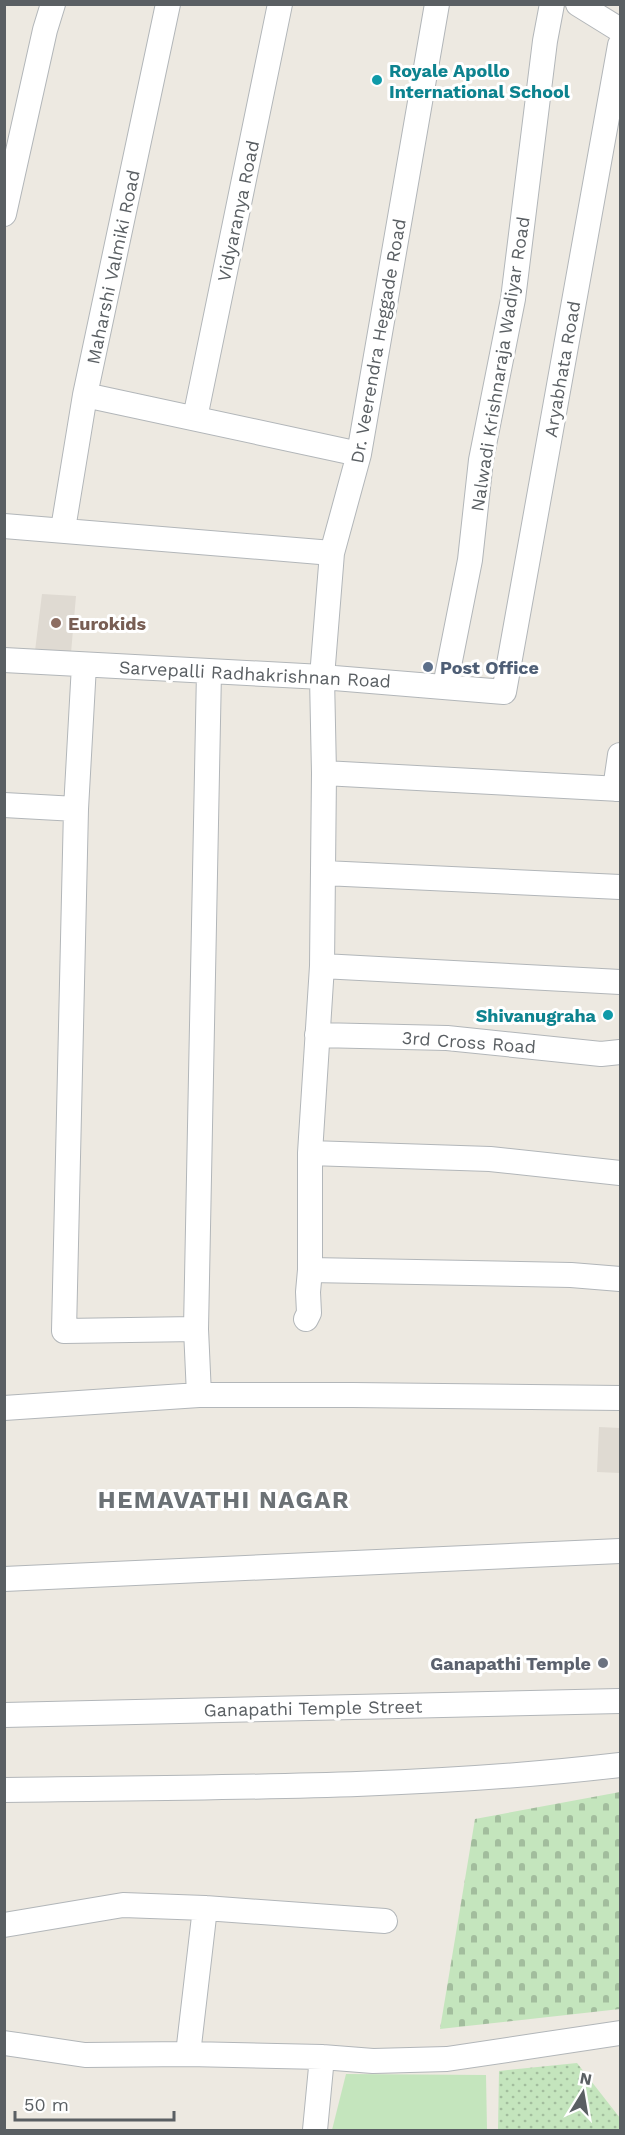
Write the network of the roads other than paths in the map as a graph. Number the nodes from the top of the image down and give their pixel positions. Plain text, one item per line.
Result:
1 (53, 4) edge
2 (168, 4) edge
3 (280, 4) edge
4 (437, 4) edge
5 (552, 4) edge
6 (578, 4) edge
7 (621, 30) edge
8 (621, 45) edge
9 (9, 169) edge
10 (4, 214) edge
11 (85, 394) junction
12 (195, 418) junction
13 (359, 454) junction
14 (4, 525) edge
15 (63, 530) junction
16 (332, 553) junction
17 (4, 660) edge
18 (84, 665) junction
19 (208, 671) junction
20 (322, 676) junction
21 (445, 686) junction
22 (504, 692) joint
23 (621, 755) edge
24 (324, 773) junction
25 (618, 789) edge
26 (4, 805) edge
27 (76, 809) junction
28 (324, 873) junction
29 (621, 887) edge
30 (322, 966) junction
31 (621, 982) edge
32 (317, 1035) junction
33 (621, 1052) edge
34 (310, 1153) junction
35 (621, 1173) edge
36 (310, 1270) junction
37 (621, 1279) edge
38 (306, 1319) dead end
39 (196, 1329) junction
40 (199, 1395) junction
41 (621, 1398) edge
42 (4, 1408) edge
43 (621, 1551) edge
44 (4, 1578) edge
45 (621, 1701) edge
46 (4, 1714) edge
47 (621, 1766) edge
48 (4, 1790) edge
49 (205, 1908) junction
50 (385, 1921) dead end
51 (4, 1924) edge
52 (621, 2034) edge
53 (4, 2043) edge
54 (188, 2054) junction
55 (322, 2057) junction
56 (315, 2130) edge

1 - 9 street
2 - 11 street, Maharshi Valmiki Road
3 - 12 street, Vidyaranya Road
4 - 13 street, Dr. Veerendra Heggade Road
5 - 21 street, Nalwadi Krishnaraja Wadiyar Road
6 - 7 street
8 - 22 street, Aryabhata Road
9 - 10 street
11 - 12 street
11 - 15 street, Maharshi Valmiki Road
12 - 13 street
13 - 16 street, Dr. Veerendra Heggade Road
14 - 15 street
15 - 16 street
16 - 20 street, Dr. Veerendra Heggade Road
17 - 18 street, Sarvepalli Radhakrishnan Road
18 - 19 street, Sarvepalli Radhakrishnan Road
18 - 27 street
19 - 20 street, Sarvepalli Radhakrishnan Road
19 - 39 street
20 - 21 street, Sarvepalli Radhakrishnan Road
20 - 24 street, Dr. Veerendra Heggade Road
21 - 22 street, Sarvepalli Radhakrishnan Road
23 - 25 street
24 - 25 street
24 - 28 street, Dr. Veerendra Heggade Road
26 - 27 street
27 - 39 street
28 - 29 street
28 - 30 street, Dr. Veerendra Heggade Road
30 - 31 street
30 - 32 street, Dr. Veerendra Heggade Road
32 - 33 street, 3rd Cross Road
32 - 34 street, Dr. Veerendra Heggade Road
34 - 35 street
34 - 36 street, Dr. Veerendra Heggade Road
36 - 37 street
36 - 38 street, Dr. Veerendra Heggade Road
39 - 40 street
40 - 41 street
40 - 42 street
43 - 44 street
45 - 46 street, Ganapathi Temple Street
47 - 48 street
49 - 50 street
49 - 51 street
49 - 54 street
52 - 55 street
53 - 54 street
54 - 55 street
55 - 56 street

